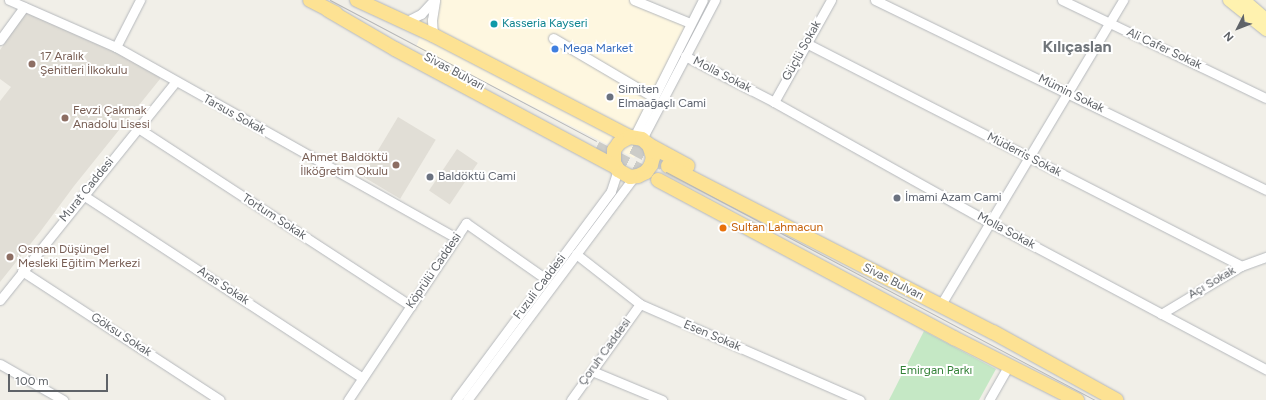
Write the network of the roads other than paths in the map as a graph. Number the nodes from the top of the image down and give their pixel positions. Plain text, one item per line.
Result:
1 (9, 0) edge
2 (140, 0) edge
3 (310, 0) edge
4 (351, 0) edge
5 (357, 0) edge
6 (435, 0) edge
7 (634, 0) edge
8 (703, 0) edge
9 (715, 0) edge
10 (831, 0) edge
11 (875, 0) edge
12 (1062, 0) edge
13 (1123, 0) edge
14 (1230, 0) edge
15 (1244, 0) edge
16 (24, 7) junction
17 (328, 10) junction
18 (1266, 18) edge
19 (406, 22) junction
20 (690, 23) junction
21 (1110, 23) junction
22 (1266, 30) edge
23 (433, 35) junction
24 (553, 38) dead end
25 (0, 40) edge
26 (806, 43) junction
27 (116, 47) junction
28 (685, 56) junction
29 (175, 82) junction
30 (1068, 92) junction
31 (653, 96) junction
32 (1266, 98) edge
33 (774, 102) junction
34 (138, 128) junction
35 (604, 131) tunnel mouth
36 (639, 140) junction
37 (596, 148) tunnel mouth
38 (1029, 158) junction
39 (668, 166) tunnel mouth
40 (617, 168) junction
41 (636, 177) junction
42 (658, 180) tunnel mouth
43 (1266, 190) edge
44 (84, 195) junction
45 (989, 222) junction
46 (456, 238) junction
47 (576, 254) junction
48 (1266, 257) edge
49 (1242, 266) junction
50 (22, 271) junction
51 (546, 279) junction
52 (0, 300) edge
53 (640, 304) junction
54 (411, 306) junction
55 (940, 306) junction
56 (901, 309) junction
57 (1161, 314) junction
58 (0, 364) edge
59 (1009, 365) junction
60 (1266, 369) edge
61 (592, 371) junction
62 (1073, 376) junction
63 (363, 378) junction
64 (1068, 396) edge
65 (63, 400) edge
66 (220, 400) edge
67 (348, 400) edge
68 (456, 400) edge
69 (467, 400) edge
70 (571, 400) edge
71 (662, 400) edge
72 (860, 400) edge
73 (989, 400) edge
74 (1077, 400) edge
75 (1116, 400) edge
76 (1128, 400) edge

1 - 16 street, Tarsus Sokak
2 - 27 street
3 - 17 highway, Sivas Bulvarı
4 - 35 highway, Sivas Bulvarı
5 - 19 highway
6 - 19 street
6 - 23 street
7 - 20 street
8 - 20 street
9 - 28 street
10 - 26 street, Güçlü Sokak
11 - 30 street, Mümin Sokak
12 - 21 street, Ali Cafer Sokak
13 - 21 street
14 - 22 main road
15 - 18 main road
16 - 25 street
16 - 27 street, Tarsus Sokak
17 - 37 highway, Sivas Bulvarı
17 - 40 highway
19 - 23 highway
20 - 31 street
21 - 30 street
21 - 32 street, Ali Cafer Sokak
23 - 36 highway
24 - 31 street
26 - 33 street, Güçlü Sokak
26 - 38 street, Müderris Sokak
27 - 29 street, Tarsus Sokak
28 - 33 street, Molla Sokak
28 - 36 street
29 - 34 street, Murat Caddesi
29 - 46 street, Tarsus Sokak
30 - 38 street
30 - 43 street, Mümin Sokak
31 - 36 street
33 - 45 street, Molla Sokak
34 - 44 street, Murat Caddesi
34 - 54 street, Tortum Sokak
36 - 40 highway
36 - 41 highway
36 - 55 highway
38 - 45 street
38 - 49 street, Müderris Sokak
39 - 55 highway, Sivas Bulvarı
40 - 41 highway
40 - 51 street, Fuzuli Caddesi
41 - 47 street, Fuzuli Caddesi
41 - 56 highway
42 - 56 highway, Sivas Bulvarı
44 - 50 street, Murat Caddesi
44 - 63 street, Aras Sokak
45 - 55 street
45 - 57 street, Molla Sokak
46 - 51 street, Köprülü Caddesi
46 - 54 street, Köprülü Caddesi
47 - 53 street, Esen Sokak
47 - 69 street, Fuzuli Caddesi
48 - 49 street, Açı Sokak
49 - 57 street, Açı Sokak
50 - 52 street, Murat Caddesi
50 - 66 street, Göksu Sokak
51 - 68 street, Fuzuli Caddesi
53 - 61 street, Çoruh Caddesi
53 - 72 street, Esen Sokak
54 - 63 street, Köprülü Caddesi
55 - 62 highway, Sivas Bulvarı
56 - 59 highway, Sivas Bulvarı
57 - 60 street, Molla Sokak
58 - 65 street
59 - 64 highway, Sivas Bulvarı
59 - 73 street
61 - 70 street, Çoruh Caddesi
61 - 71 street
62 - 75 highway, Sivas Bulvarı
62 - 76 highway
63 - 67 street, Köprülü Caddesi
64 - 74 highway, Sivas Bulvarı

